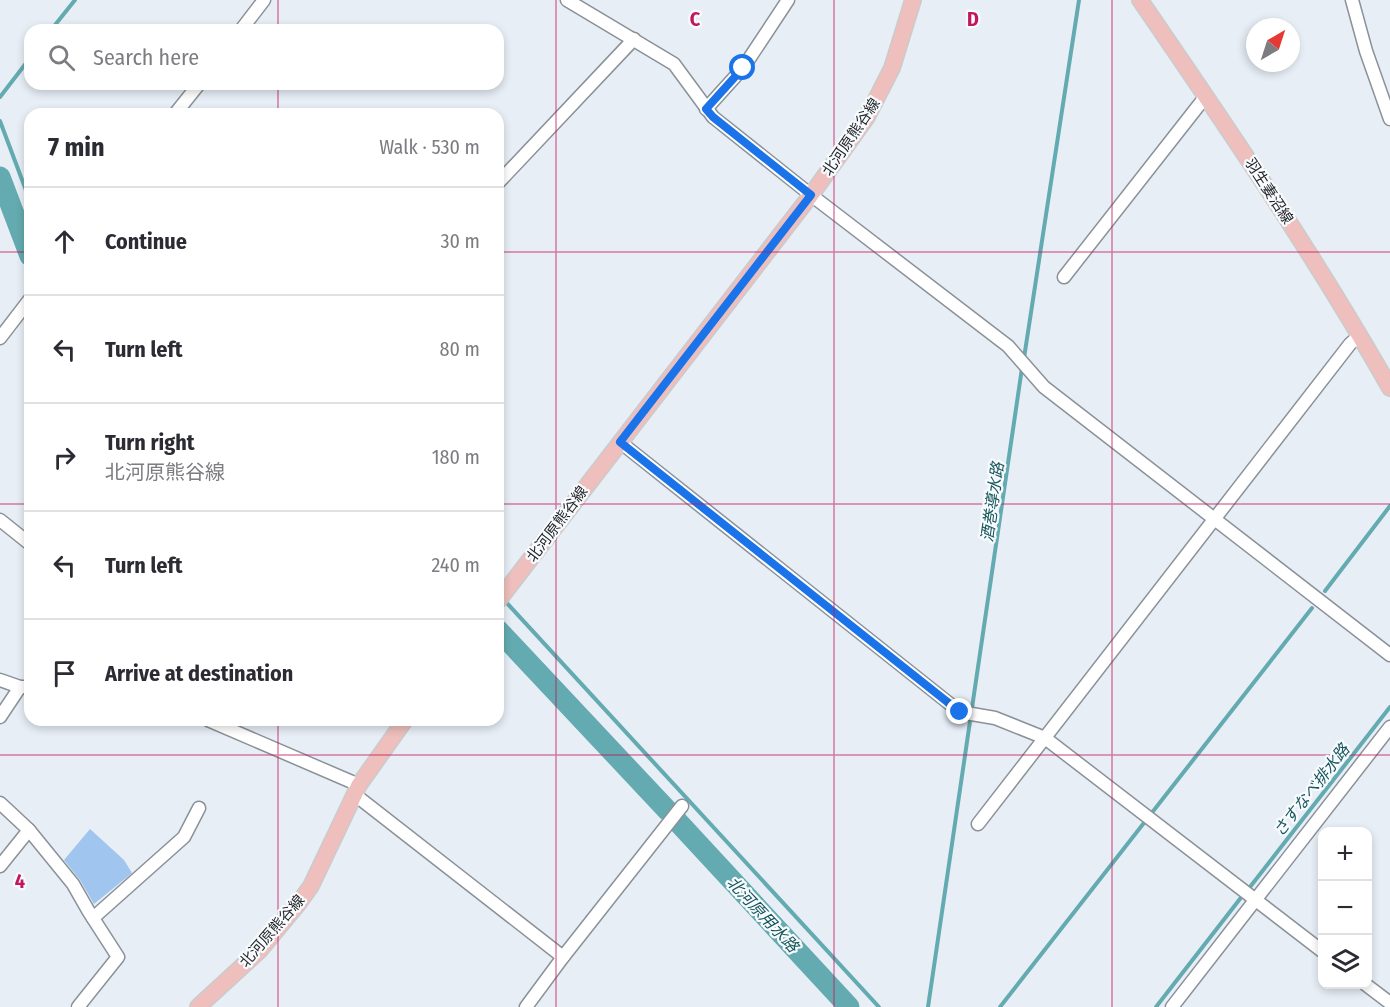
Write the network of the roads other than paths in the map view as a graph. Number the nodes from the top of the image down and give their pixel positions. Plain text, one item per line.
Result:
1 (264, 0) edge
2 (567, 0) edge
3 (788, 0) edge
4 (913, 0) edge
5 (1140, 0) edge
6 (1352, 0) edge
7 (246, 24) edge
8 (634, 39) junction
9 (193, 90) edge
10 (1206, 96) junction
11 (180, 108) edge
12 (706, 109) junction
13 (1390, 119) edge
14 (504, 177) edge
15 (811, 195) junction
16 (1064, 277) dead end
17 (24, 307) edge
18 (1360, 335) junction
19 (0, 338) edge
20 (1390, 388) edge
21 (620, 442) junction
22 (1215, 518) junction
23 (0, 520) edge
24 (24, 538) edge
25 (504, 593) edge
26 (1390, 655) edge
27 (0, 680) edge
28 (24, 687) edge
29 (24, 688) edge
30 (0, 717) edge
31 (225, 726) edge
32 (401, 726) edge
33 (1390, 727) edge
34 (1045, 738) junction
35 (357, 790) junction
36 (0, 803) edge
37 (682, 806) dead end
38 (199, 808) dead end
39 (978, 824) dead end
40 (29, 830) junction
41 (0, 866) edge
42 (1256, 900) junction
43 (93, 918) junction
44 (1318, 947) edge
45 (563, 957) junction
46 (1371, 989) edge
47 (1390, 1004) edge
48 (78, 1007) edge
49 (198, 1007) edge
50 (526, 1007) edge
51 (1172, 1007) edge

1 - 7 street
2 - 8 street
3 - 12 street
4 - 15 main road, 北河原熊谷線
5 - 10 main road, 羽生妻沼線
6 - 13 street
8 - 12 street
8 - 14 street
9 - 11 street
10 - 16 street
10 - 18 main road, 羽生妻沼線
12 - 15 street
15 - 21 main road, 北河原熊谷線
15 - 22 street
17 - 19 street
18 - 20 main road, 羽生妻沼線
18 - 22 street
21 - 25 main road, 北河原熊谷線
21 - 34 street
22 - 26 street
22 - 34 street
23 - 24 street
27 - 28 street
29 - 30 street
31 - 35 street
32 - 35 main road, 北河原熊谷線
33 - 42 street
34 - 39 street
34 - 42 street
35 - 45 street
35 - 49 main road, 北河原熊谷線
36 - 40 street
37 - 45 street
38 - 43 street
40 - 41 street
40 - 43 street
42 - 44 street
42 - 51 street
43 - 48 street
45 - 50 street
46 - 47 street

